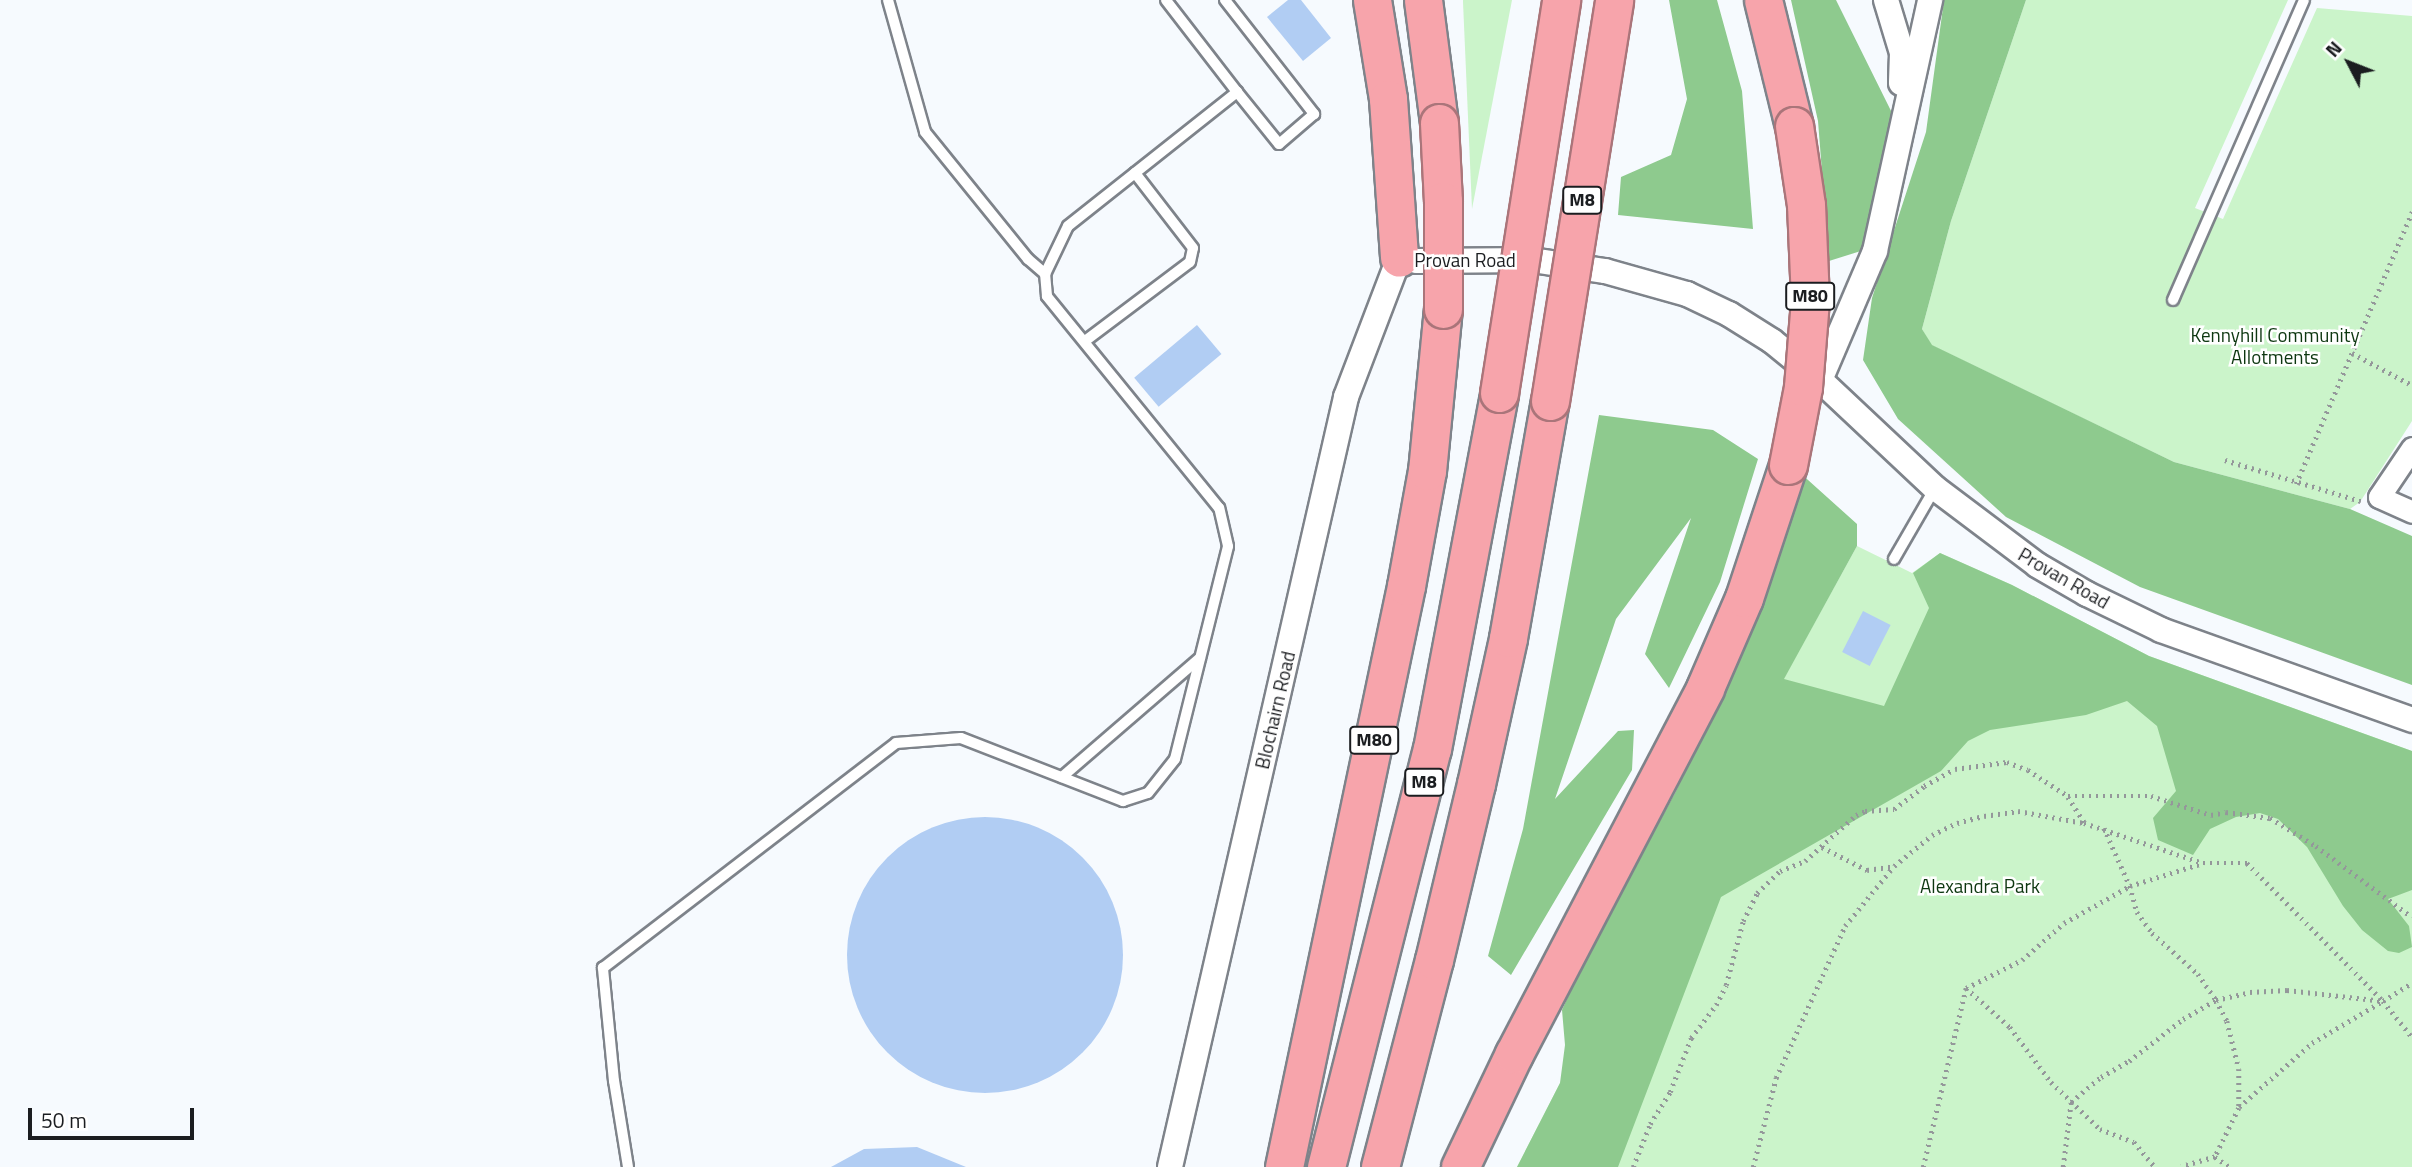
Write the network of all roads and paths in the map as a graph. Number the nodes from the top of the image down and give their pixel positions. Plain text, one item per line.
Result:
1 (888, 0) edge
2 (1166, 0) edge
3 (1225, 0) edge
4 (1372, 0) edge
5 (1423, 0) edge
6 (1562, 0) edge
7 (1614, 0) edge
8 (1763, 0) edge
9 (1886, 0) edge
10 (1930, 0) edge
11 (2304, 0) edge
12 (1237, 92) junction
13 (1899, 140) junction
14 (1135, 173) junction
15 (2412, 212) edge
16 (1399, 258) junction
17 (1045, 274) junction
18 (2173, 300) dead end
19 (1085, 341) junction
20 (2351, 354) junction
21 (1820, 380) junction
22 (2412, 384) edge
23 (2412, 448) edge
24 (2225, 460) dead end
25 (2296, 484) junction
26 (1935, 488) junction
27 (2379, 497) junction
28 (2412, 512) edge
29 (1894, 559) dead end
30 (1200, 658) junction
31 (2412, 720) edge
32 (1062, 778) junction
33 (2068, 796) junction
34 (2084, 822) junction
35 (2103, 827) junction
36 (1822, 847) junction
37 (2203, 863) junction
38 (1894, 866) junction
39 (2130, 886) junction
40 (2412, 917) edge
41 (2412, 983) edge
42 (1966, 988) junction
43 (2217, 1000) junction
44 (2382, 1001) junction
45 (2412, 1037) edge
46 (2071, 1102) junction
47 (2239, 1108) junction
48 (2215, 1157) junction
49 (628, 1167) edge
50 (1170, 1167) edge
51 (1284, 1167) edge
52 (1326, 1167) edge
53 (1380, 1167) edge
54 (1460, 1167) edge
55 (1633, 1167) edge
56 (1753, 1167) edge
57 (1923, 1167) edge
58 (2063, 1167) edge
59 (2155, 1167) edge
60 (2181, 1167) edge
61 (2230, 1167) edge

1 - 17 lane
2 - 12 lane
3 - 12 lane
4 - 16 highway
5 - 51 highway, M80, bridge
6 - 52 highway, M8, bridge
7 - 53 highway, M8, bridge
8 - 54 highway, M80, bridge
9 - 13 street
10 - 13 street
11 - 18 lane
12 - 14 lane
13 - 21 street
14 - 17 lane
14 - 19 lane
15 - 20 path
16 - 21 street, Provan Road
16 - 50 street, Blochairn Road
17 - 19 lane
19 - 30 lane
20 - 22 path
20 - 25 path
21 - 26 street, Provan Road
23 - 27 street
24 - 25 path
25 - 27 path
26 - 29 lane
26 - 31 street, Provan Road
27 - 28 street
30 - 32 lane
30 - 32 lane
32 - 49 lane
33 - 34 path
33 - 36 path
33 - 40 path
34 - 35 path
34 - 38 path
35 - 37 path
35 - 39 path
36 - 38 path
36 - 55 path
37 - 39 path
37 - 44 path
38 - 56 path
39 - 42 path
39 - 43 path
41 - 44 path
42 - 46 path
42 - 57 path
43 - 44 path
43 - 46 path
43 - 47 path
44 - 45 path
44 - 47 path
46 - 58 path
46 - 59 path
47 - 48 path
48 - 60 path
48 - 61 path

